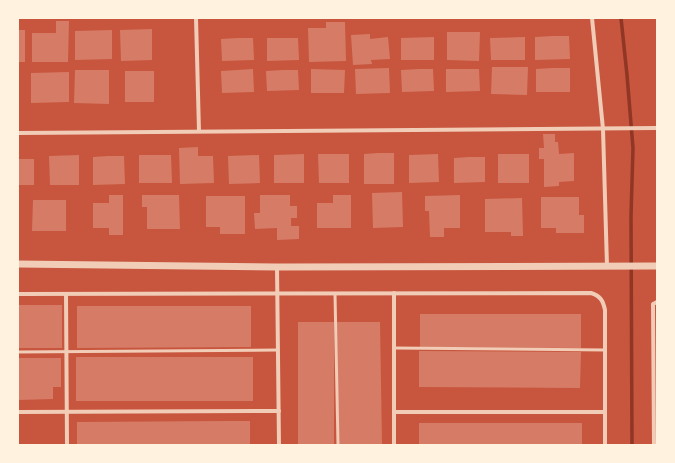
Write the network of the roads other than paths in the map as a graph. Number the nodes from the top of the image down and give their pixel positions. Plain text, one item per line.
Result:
1 (196, 18) edge
2 (592, 18) edge
3 (657, 128) edge
4 (603, 129) junction
5 (199, 130) junction
6 (18, 133) edge
7 (18, 264) edge
8 (606, 266) junction
9 (657, 266) edge
10 (277, 267) junction
11 (394, 293) junction
12 (18, 294) edge
13 (66, 294) junction
14 (277, 294) junction
15 (335, 294) junction
16 (655, 303) edge
17 (655, 343) edge
18 (394, 348) junction
19 (278, 350) junction
20 (605, 350) junction
21 (67, 351) junction
22 (18, 352) edge
23 (655, 394) edge
24 (279, 411) junction
25 (18, 412) edge
26 (67, 412) junction
27 (394, 412) junction
28 (605, 412) junction
29 (655, 444) edge
30 (68, 445) edge
31 (279, 445) edge
32 (338, 445) edge
33 (394, 445) edge
34 (605, 445) edge

1 - 5 street
2 - 4 street
3 - 4 street
4 - 5 street
4 - 8 street
5 - 6 street
7 - 10 street
8 - 9 street
8 - 10 street
10 - 14 street
11 - 15 street
11 - 18 street
11 - 20 street
12 - 13 street
13 - 14 street
13 - 21 street
14 - 15 street
14 - 19 street
15 - 32 lane
16 - 17 street
17 - 23 street
18 - 20 lane
18 - 27 street
19 - 21 lane
19 - 24 street
20 - 28 street
21 - 22 lane
21 - 26 street
23 - 29 street
24 - 26 street
24 - 31 street
25 - 26 street
26 - 30 street
27 - 28 street
27 - 33 street
28 - 34 street

